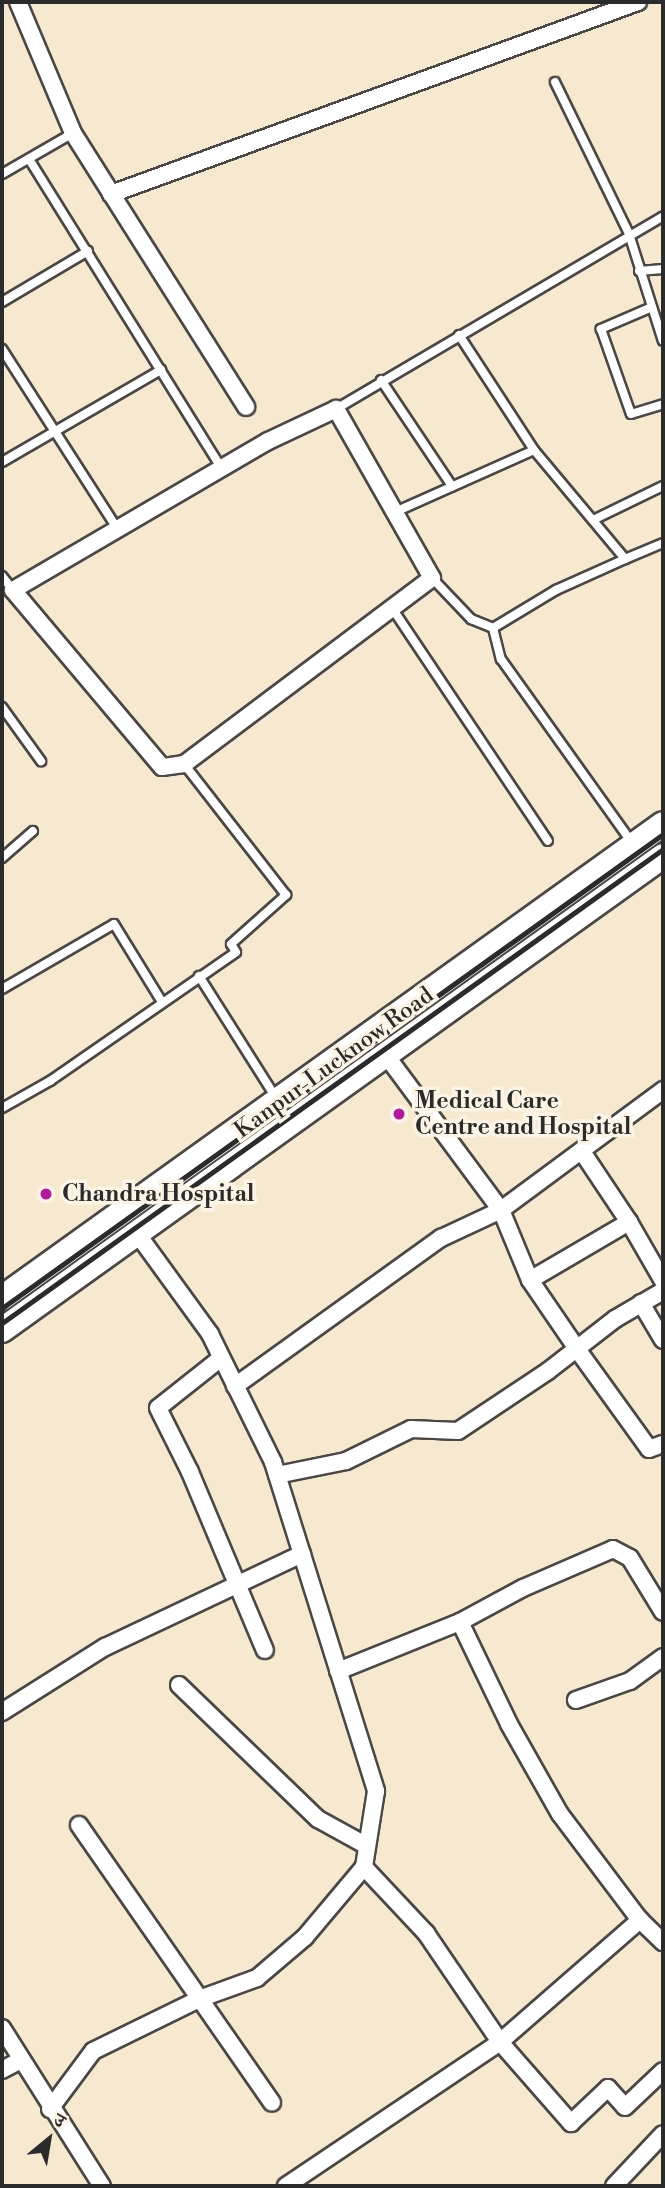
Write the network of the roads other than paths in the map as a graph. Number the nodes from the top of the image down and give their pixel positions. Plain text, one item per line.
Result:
1 (18, 2) edge
2 (638, 2) edge
3 (555, 82) dead end
4 (73, 133) junction
5 (29, 159) junction
6 (2, 174) edge
7 (111, 194) junction
8 (663, 216) edge
9 (629, 234) junction
10 (88, 251) junction
11 (663, 269) edge
12 (639, 271) junction
13 (2, 302) edge
14 (652, 307) junction
15 (459, 335) junction
16 (663, 341) edge
17 (2, 349) edge
18 (161, 370) junction
19 (381, 380) junction
20 (663, 404) edge
21 (246, 408) dead end
22 (336, 409) junction
23 (54, 430) junction
24 (534, 450) junction
25 (2, 461) edge
26 (221, 468) junction
27 (452, 486) junction
28 (663, 486) edge
29 (395, 512) junction
30 (593, 520) junction
31 (117, 528) junction
32 (663, 543) edge
33 (625, 559) junction
34 (2, 576) edge
35 (432, 578) junction
36 (13, 590) junction
37 (391, 606) junction
38 (493, 628) junction
39 (2, 707) edge
40 (41, 761) dead end
41 (184, 764) junction
42 (663, 824) edge
43 (33, 831) dead end
44 (548, 841) dead end
45 (634, 845) junction
46 (663, 856) edge
47 (2, 858) edge
48 (550, 905) junction
49 (565, 926) junction
50 (199, 976) junction
51 (2, 989) edge
52 (162, 1002) junction
53 (385, 1054) junction
54 (663, 1090) edge
55 (279, 1103) junction
56 (2, 1108) edge
57 (583, 1153) junction
58 (502, 1210) junction
59 (629, 1222) junction
60 (136, 1232) junction
61 (530, 1280) junction
62 (663, 1282) edge
63 (663, 1291) edge
64 (2, 1298) edge
65 (641, 1303) junction
66 (2, 1330) edge
67 (663, 1340) edge
68 (577, 1349) junction
69 (221, 1358) junction
70 (235, 1386) junction
71 (663, 1444) edge
72 (277, 1475) junction
73 (302, 1554) junction
74 (236, 1585) junction
75 (663, 1612) edge
76 (460, 1622) junction
77 (265, 1650) dead end
78 (663, 1657) edge
79 (338, 1671) junction
80 (179, 1685) dead end
81 (576, 1700) dead end
82 (2, 1713) edge
83 (79, 1825) dead end
84 (367, 1846) junction
85 (364, 1867) junction
86 (640, 1920) junction
87 (663, 1942) edge
88 (199, 1999) junction
89 (2, 2028) edge
90 (500, 2042) junction
91 (21, 2060) junction
92 (2, 2070) edge
93 (663, 2071) edge
94 (272, 2104) dead end
95 (50, 2109) junction
96 (663, 2134) edge
97 (102, 2186) edge
98 (286, 2186) edge
99 (614, 2186) edge

1 - 4 street
2 - 7 street
3 - 9 lane
4 - 5 lane
4 - 7 street
5 - 6 lane
5 - 10 lane
7 - 21 street
8 - 9 lane
9 - 12 lane
9 - 15 lane
10 - 13 lane
10 - 18 lane
11 - 12 lane
12 - 14 lane
14 - 16 lane
14 - 20 lane
15 - 19 lane
15 - 24 lane
17 - 23 lane
18 - 23 lane
18 - 26 lane
19 - 22 lane
19 - 27 lane
22 - 26 street
22 - 29 street
23 - 25 lane
23 - 31 lane
24 - 27 lane
24 - 30 lane
26 - 31 street
27 - 29 lane
28 - 30 lane
29 - 35 street
30 - 33 lane
31 - 36 street
32 - 33 lane
33 - 38 lane
34 - 36 lane
35 - 37 street
35 - 38 lane
36 - 41 street
37 - 41 street
37 - 44 lane
38 - 45 lane
39 - 40 lane
41 - 50 lane
42 - 45 main road, Kanpur-Lucknow Road
43 - 47 lane
45 - 48 main road, Kanpur-Lucknow Road
46 - 49 main road, Kanpur-Lucknow Road
48 - 49 main road
48 - 55 main road, Kanpur-Lucknow Road
49 - 53 main road, Kanpur-Lucknow Road
50 - 52 lane
50 - 55 lane
51 - 52 lane
52 - 56 lane
53 - 58 street
53 - 60 main road, Kanpur-Lucknow Road
54 - 57 street
55 - 64 main road, Kanpur-Lucknow Road
57 - 58 street
57 - 59 street
58 - 61 street
58 - 70 street
59 - 61 street
59 - 62 street
60 - 66 main road, Kanpur-Lucknow Road
60 - 69 street
61 - 68 street
63 - 65 street
65 - 67 street
65 - 68 street
68 - 71 street
68 - 72 street
69 - 70 street
69 - 74 street
70 - 72 street
72 - 73 street
73 - 74 street
73 - 79 street
74 - 77 street
74 - 82 street
75 - 76 street
76 - 79 street
76 - 86 street
78 - 81 street
79 - 84 street
80 - 84 street
83 - 88 street
84 - 85 street
85 - 88 street
85 - 90 street
86 - 87 street
86 - 90 street
88 - 94 street
88 - 95 street
89 - 91 street
90 - 93 street
90 - 98 street
91 - 92 street
91 - 95 street
95 - 97 street
96 - 99 street

